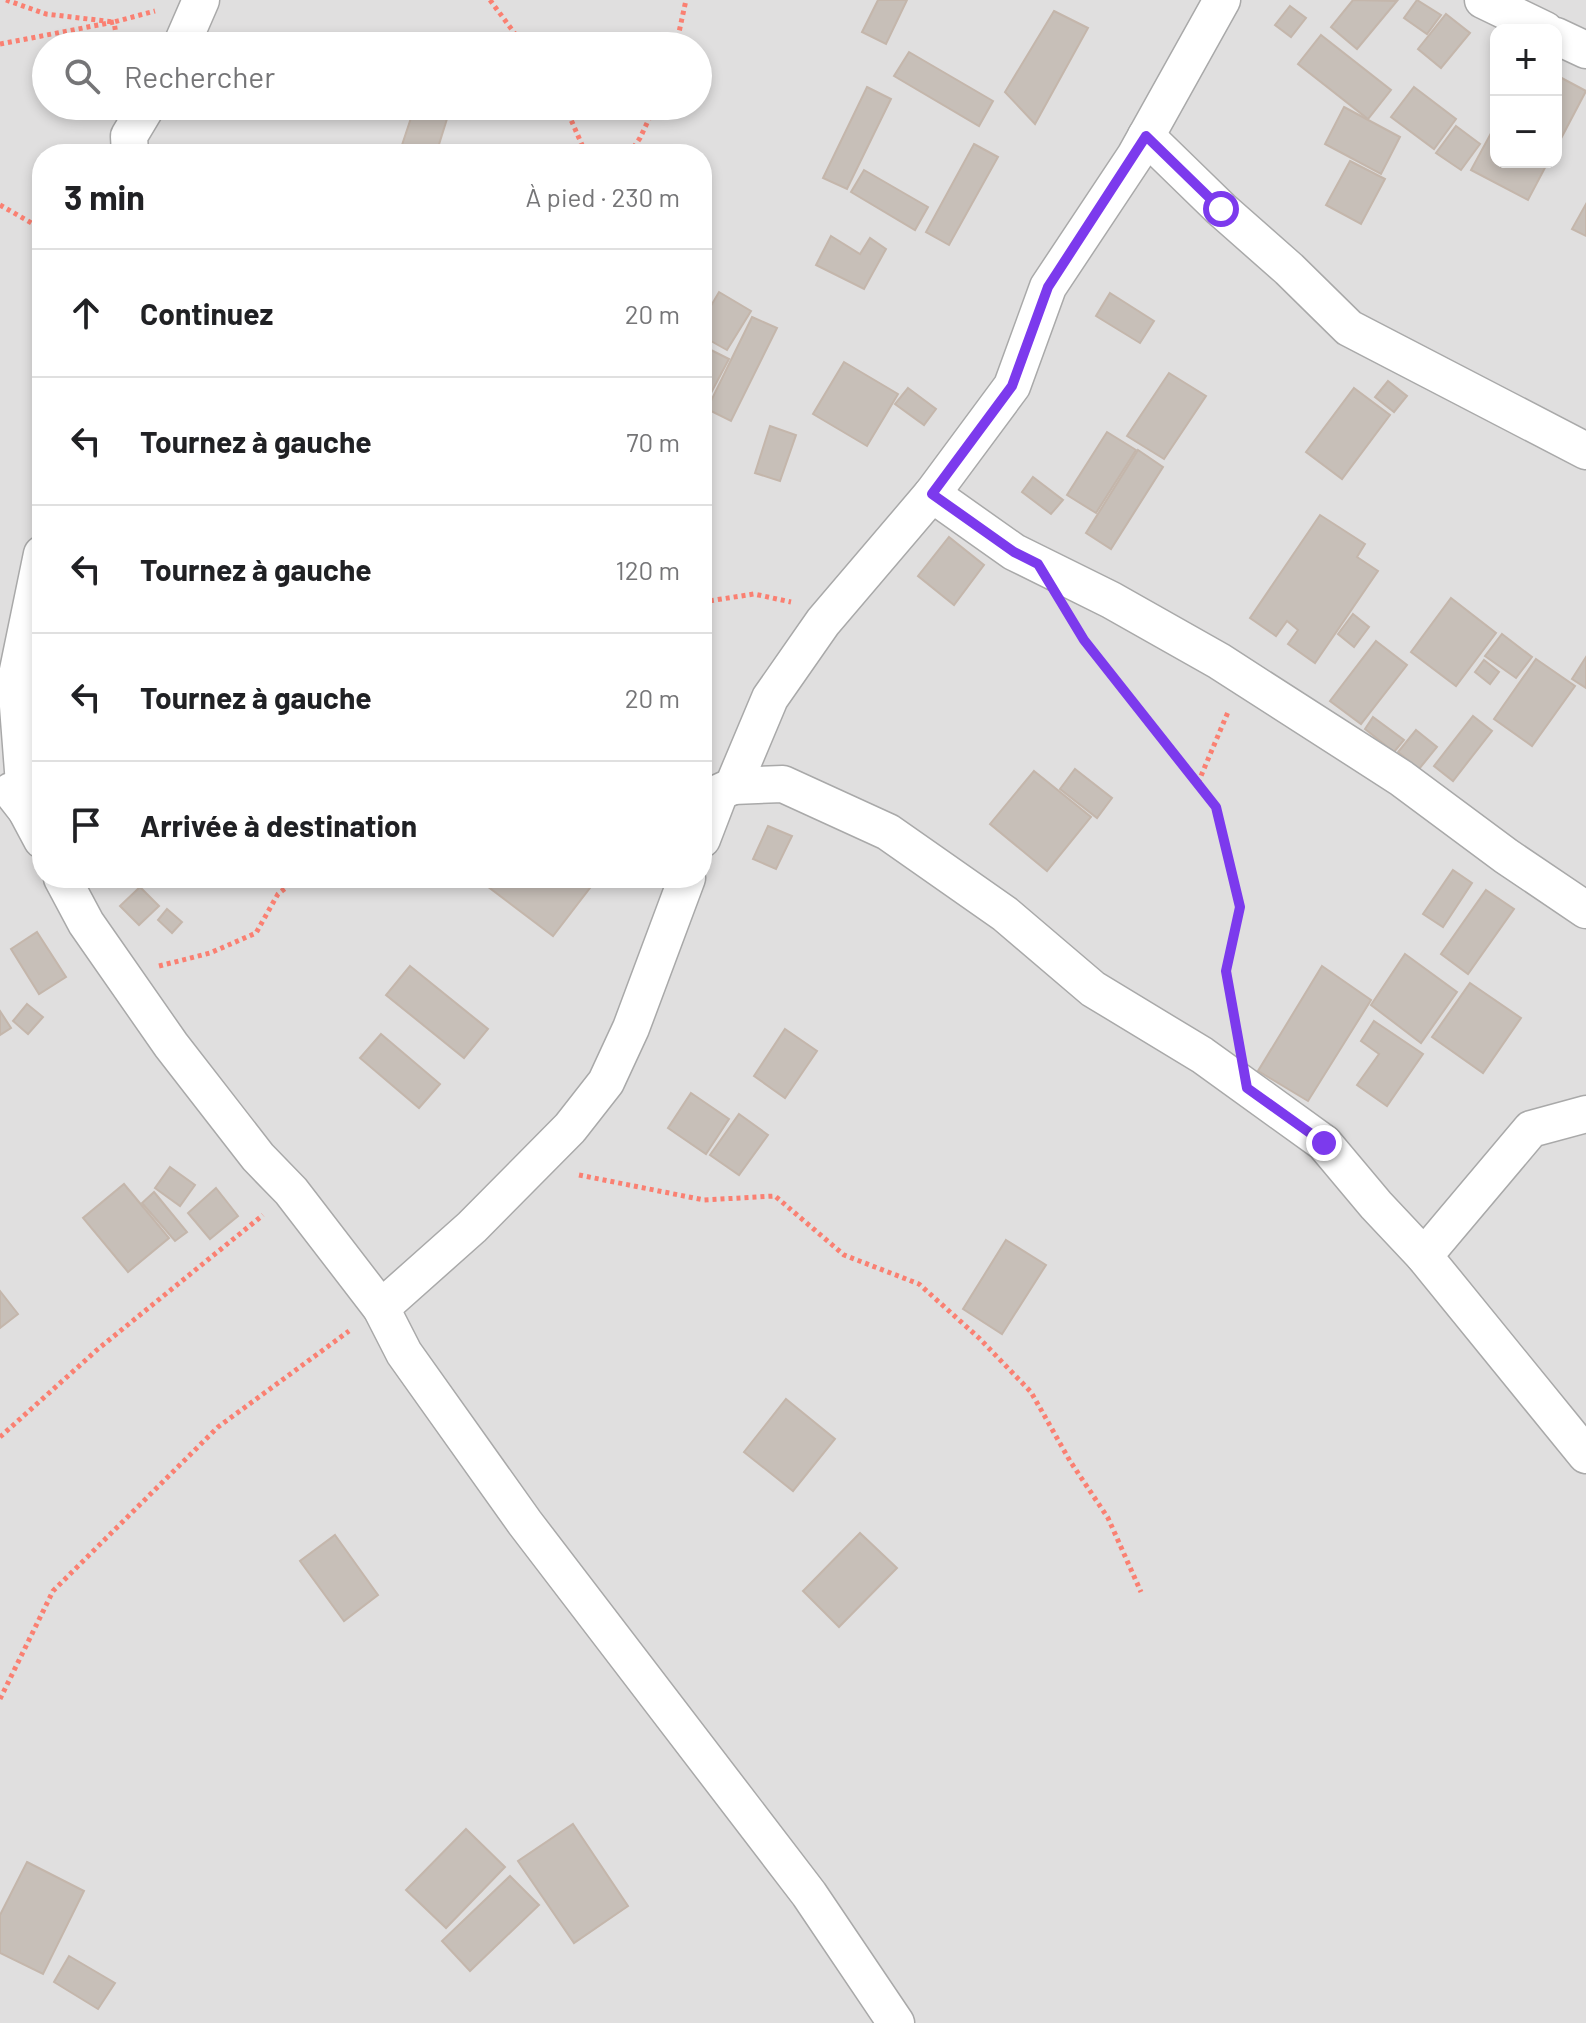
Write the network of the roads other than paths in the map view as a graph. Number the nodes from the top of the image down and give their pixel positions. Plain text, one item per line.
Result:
1 (201, 0) edge
2 (1222, 0) edge
3 (1483, 0) edge
4 (1533, 24) edge
5 (187, 32) edge
6 (1562, 39) edge
7 (1586, 50) edge
8 (139, 120) edge
9 (1146, 136) junction
10 (129, 144) edge
11 (1586, 451) edge
12 (932, 494) junction
13 (32, 602) edge
14 (0, 777) edge
15 (733, 786) junction
16 (32, 809) edge
17 (712, 813) edge
18 (32, 822) edge
19 (67, 888) edge
20 (683, 888) edge
21 (1586, 910) edge
22 (1586, 1114) edge
23 (1424, 1256) junction
24 (381, 1308) junction
25 (1586, 1455) edge
26 (896, 2023) edge

1 - 5 street
2 - 9 street
3 - 4 street
6 - 7 street
8 - 10 street
9 - 11 street
9 - 12 street
12 - 15 street
12 - 21 street
13 - 16 street
14 - 18 street
15 - 17 street
15 - 23 street
19 - 24 street
20 - 24 street
22 - 23 street
23 - 25 street
24 - 26 street

